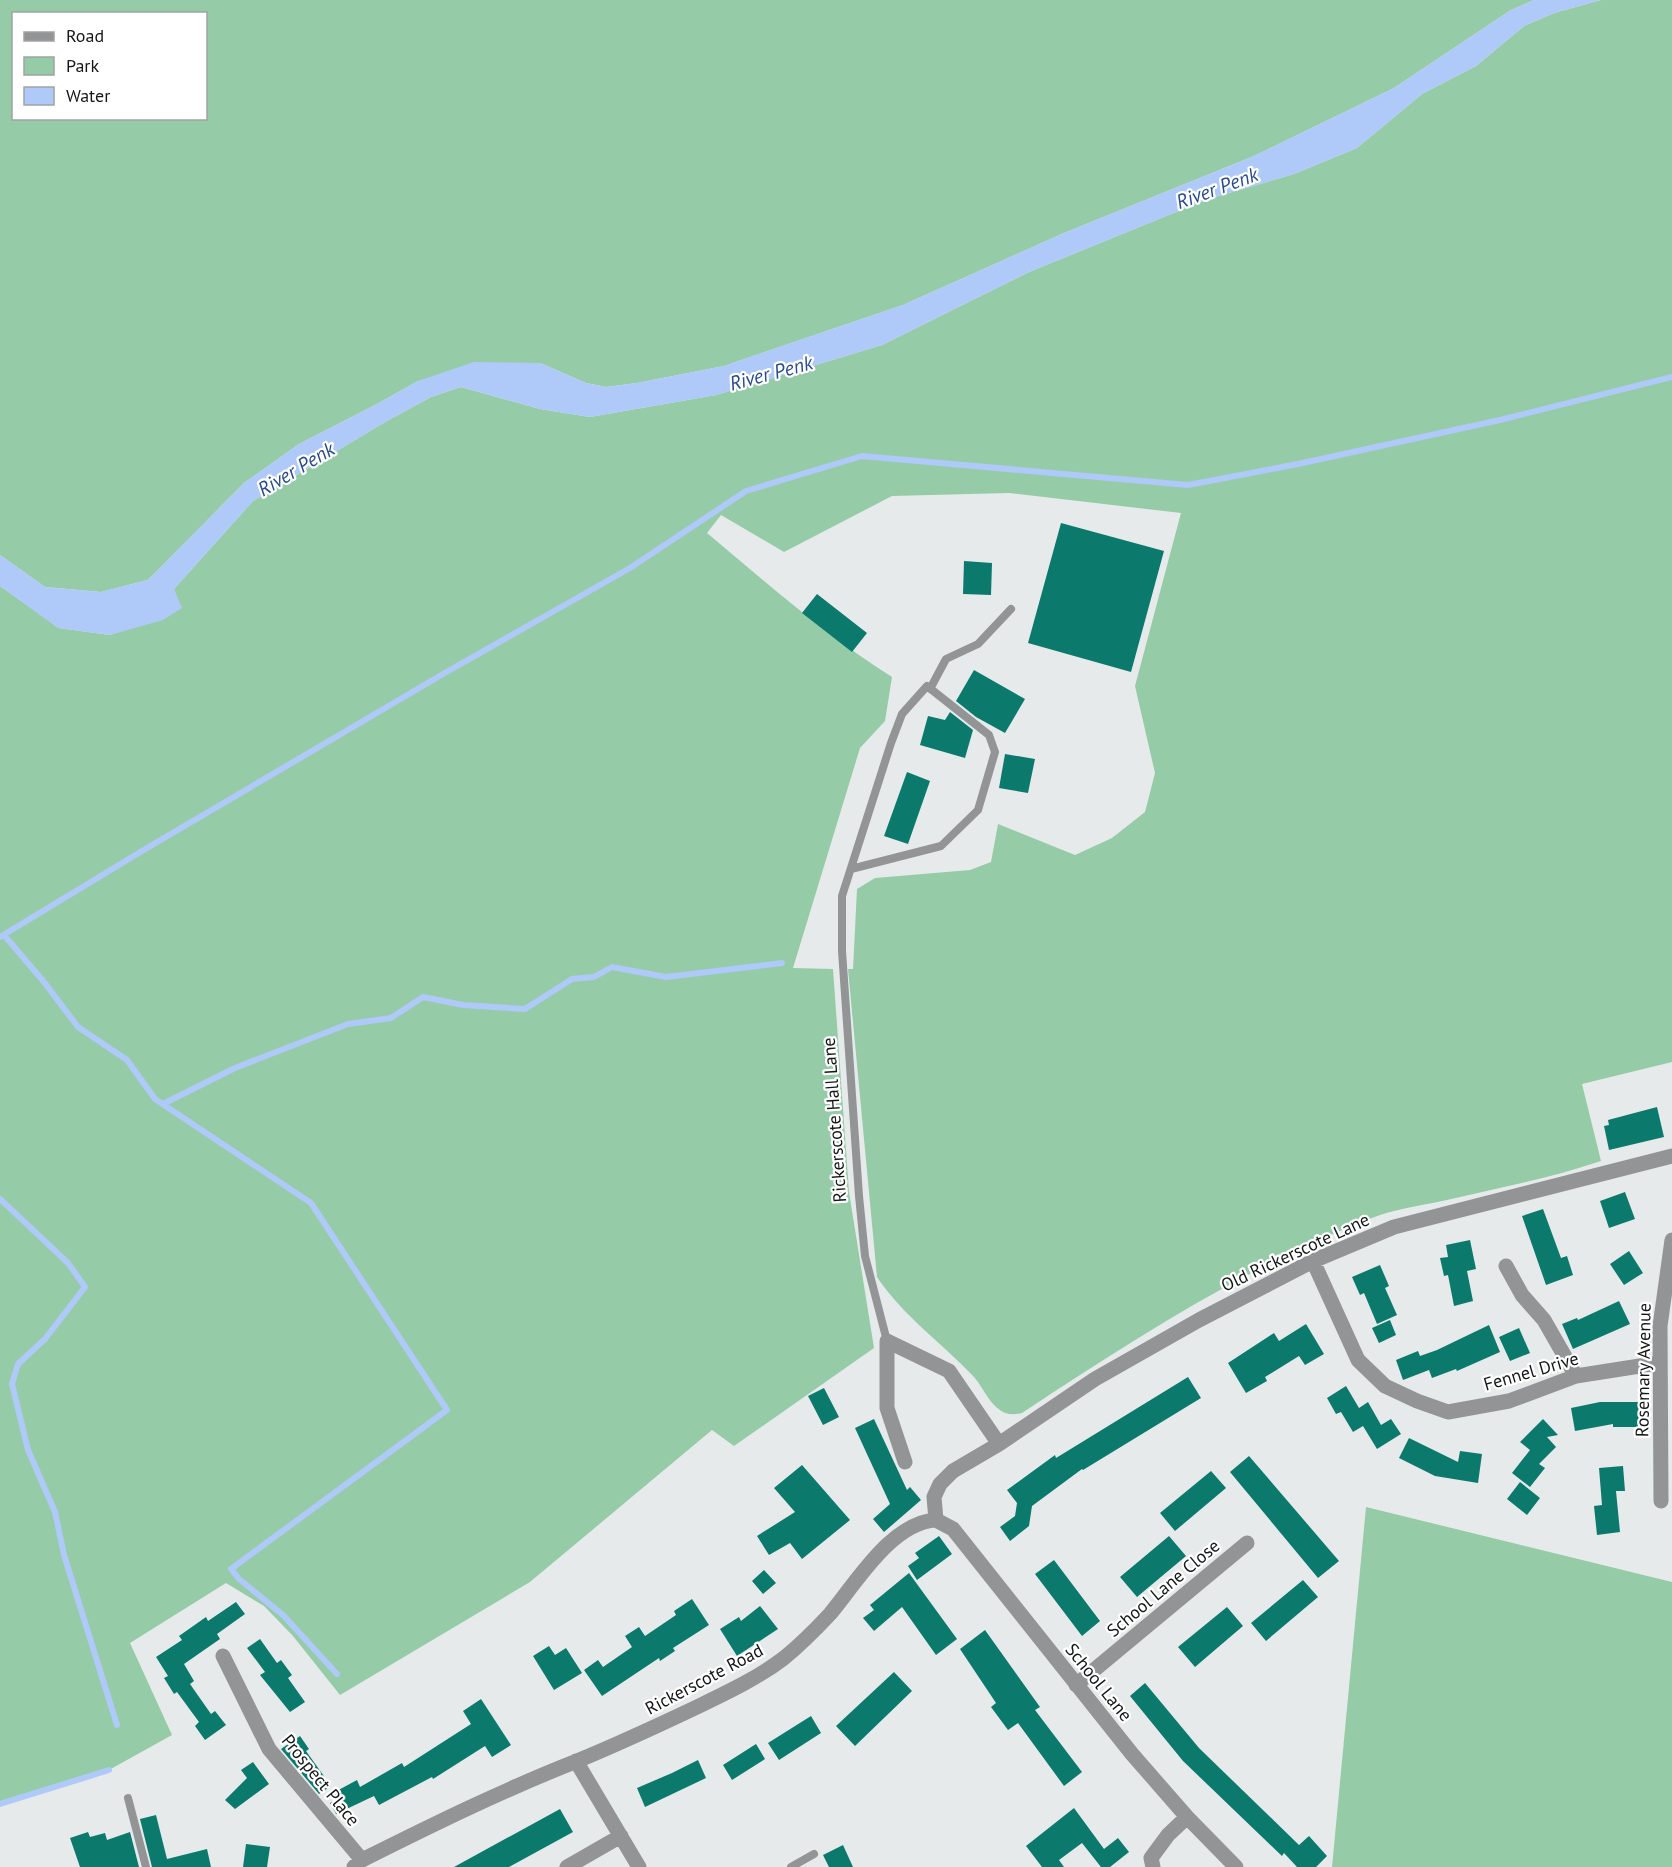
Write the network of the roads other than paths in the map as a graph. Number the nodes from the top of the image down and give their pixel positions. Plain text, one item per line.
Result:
1 (1011, 609) dead end
2 (930, 689) junction
3 (850, 869) junction
4 (1672, 1156) edge
5 (1672, 1240) edge
6 (1312, 1261) junction
7 (1506, 1266) dead end
8 (887, 1341) junction
9 (1659, 1362) junction
10 (1576, 1376) junction
11 (999, 1444) junction
12 (904, 1462) dead end
13 (1661, 1501) dead end
14 (936, 1520) junction
15 (1247, 1543) dead end
16 (223, 1656) dead end
17 (1076, 1685) junction
18 (576, 1761) junction
19 (128, 1798) dead end
20 (1187, 1817) junction
21 (621, 1836) junction
22 (814, 1854) dead end
23 (358, 1864) edge
24 (146, 1867) edge
25 (567, 1867) edge
26 (639, 1867) edge
27 (791, 1867) edge
28 (1153, 1867) edge
29 (1236, 1867) edge

1 - 2 lane
2 - 3 lane, Rickerscote Hall Lane
2 - 3 lane
3 - 8 lane, Rickerscote Hall Lane
4 - 6 street, Old Rickerscote Lane
5 - 9 street, Rosemary Avenue
6 - 10 street, Fennel Drive
6 - 11 street, Old Rickerscote Lane
7 - 10 street
8 - 11 street
8 - 12 street
9 - 10 street, Fennel Drive
9 - 13 street, Rosemary Avenue
11 - 14 street
14 - 17 street, School Lane
14 - 18 street, Rickerscote Road
15 - 17 street, School Lane Close
16 - 23 street, Prospect Place
17 - 20 street, School Lane
18 - 21 street
18 - 23 street, Rickerscote Road
19 - 24 lane
20 - 28 street
20 - 29 street, School Lane
21 - 25 street
21 - 26 street
22 - 27 lane

